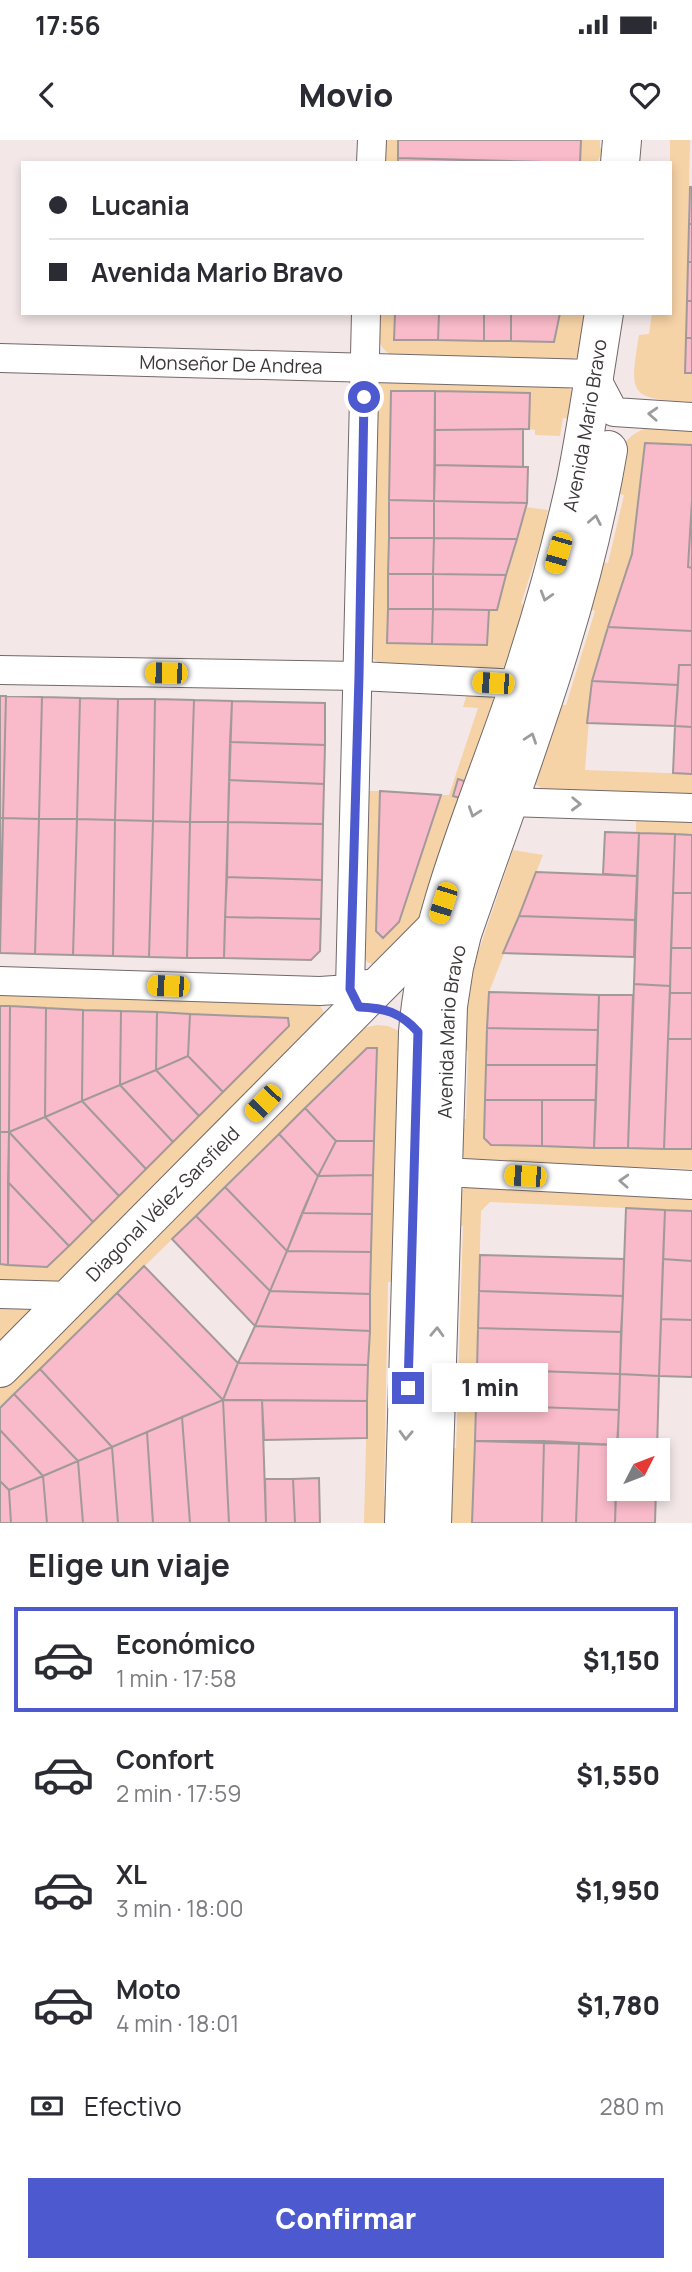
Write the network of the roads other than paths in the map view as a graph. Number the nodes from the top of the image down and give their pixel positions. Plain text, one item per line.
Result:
1 (372, 140) edge
2 (622, 140) edge
3 (648, 140) edge
4 (371, 161) edge
5 (620, 161) edge
6 (647, 161) edge
7 (366, 315) edge
8 (604, 315) edge
9 (631, 315) edge
10 (0, 358) edge
11 (364, 369) junction
12 (594, 374) junction
13 (614, 412) junction
14 (692, 417) edge
15 (0, 670) edge
16 (359, 676) junction
17 (519, 684) junction
18 (508, 802) junction
19 (692, 808) edge
20 (476, 895) junction
21 (435, 929) junction
22 (0, 981) edge
23 (354, 998) junction
24 (418, 1032) junction
25 (428, 1172) junction
26 (692, 1185) edge
27 (0, 1294) edge
28 (72, 1296) junction
29 (0, 1368) edge
30 (404, 1523) edge
31 (432, 1523) edge

1 - 4 street
2 - 5 main road
3 - 6 main road
7 - 11 street
8 - 12 main road, Avenida Mario Bravo
9 - 13 main road, Avenida Mario Bravo
10 - 11 street, Monseñor De Andrea
11 - 12 street, Monseñor De Andrea
11 - 16 street
12 - 13 street
12 -> 17 main road, Avenida Mario Bravo
14 -> 13 street
18 -> 13 main road, Avenida Mario Bravo
15 - 16 street
16 - 17 street
16 - 23 street
17 -> 21 main road, Avenida Mario Bravo
18 -> 19 street
18 - 20 main road, Avenida Mario Bravo
20 - 21 main road, Diagonal Vélez Sarsfield
20 - 25 main road, Avenida Mario Bravo
21 - 23 main road, Diagonal Vélez Sarsfield
21 - 24 main road, Avenida Mario Bravo
22 - 23 street
23 - 24 main road
23 - 28 main road, Diagonal Vélez Sarsfield
24 - 25 main road, Avenida Mario Bravo
26 -> 25 street
25 -> 30 main road, Avenida Mario Bravo
31 -> 25 main road, Avenida Mario Bravo
27 - 28 street
28 - 29 main road, Diagonal Vélez Sarsfield

